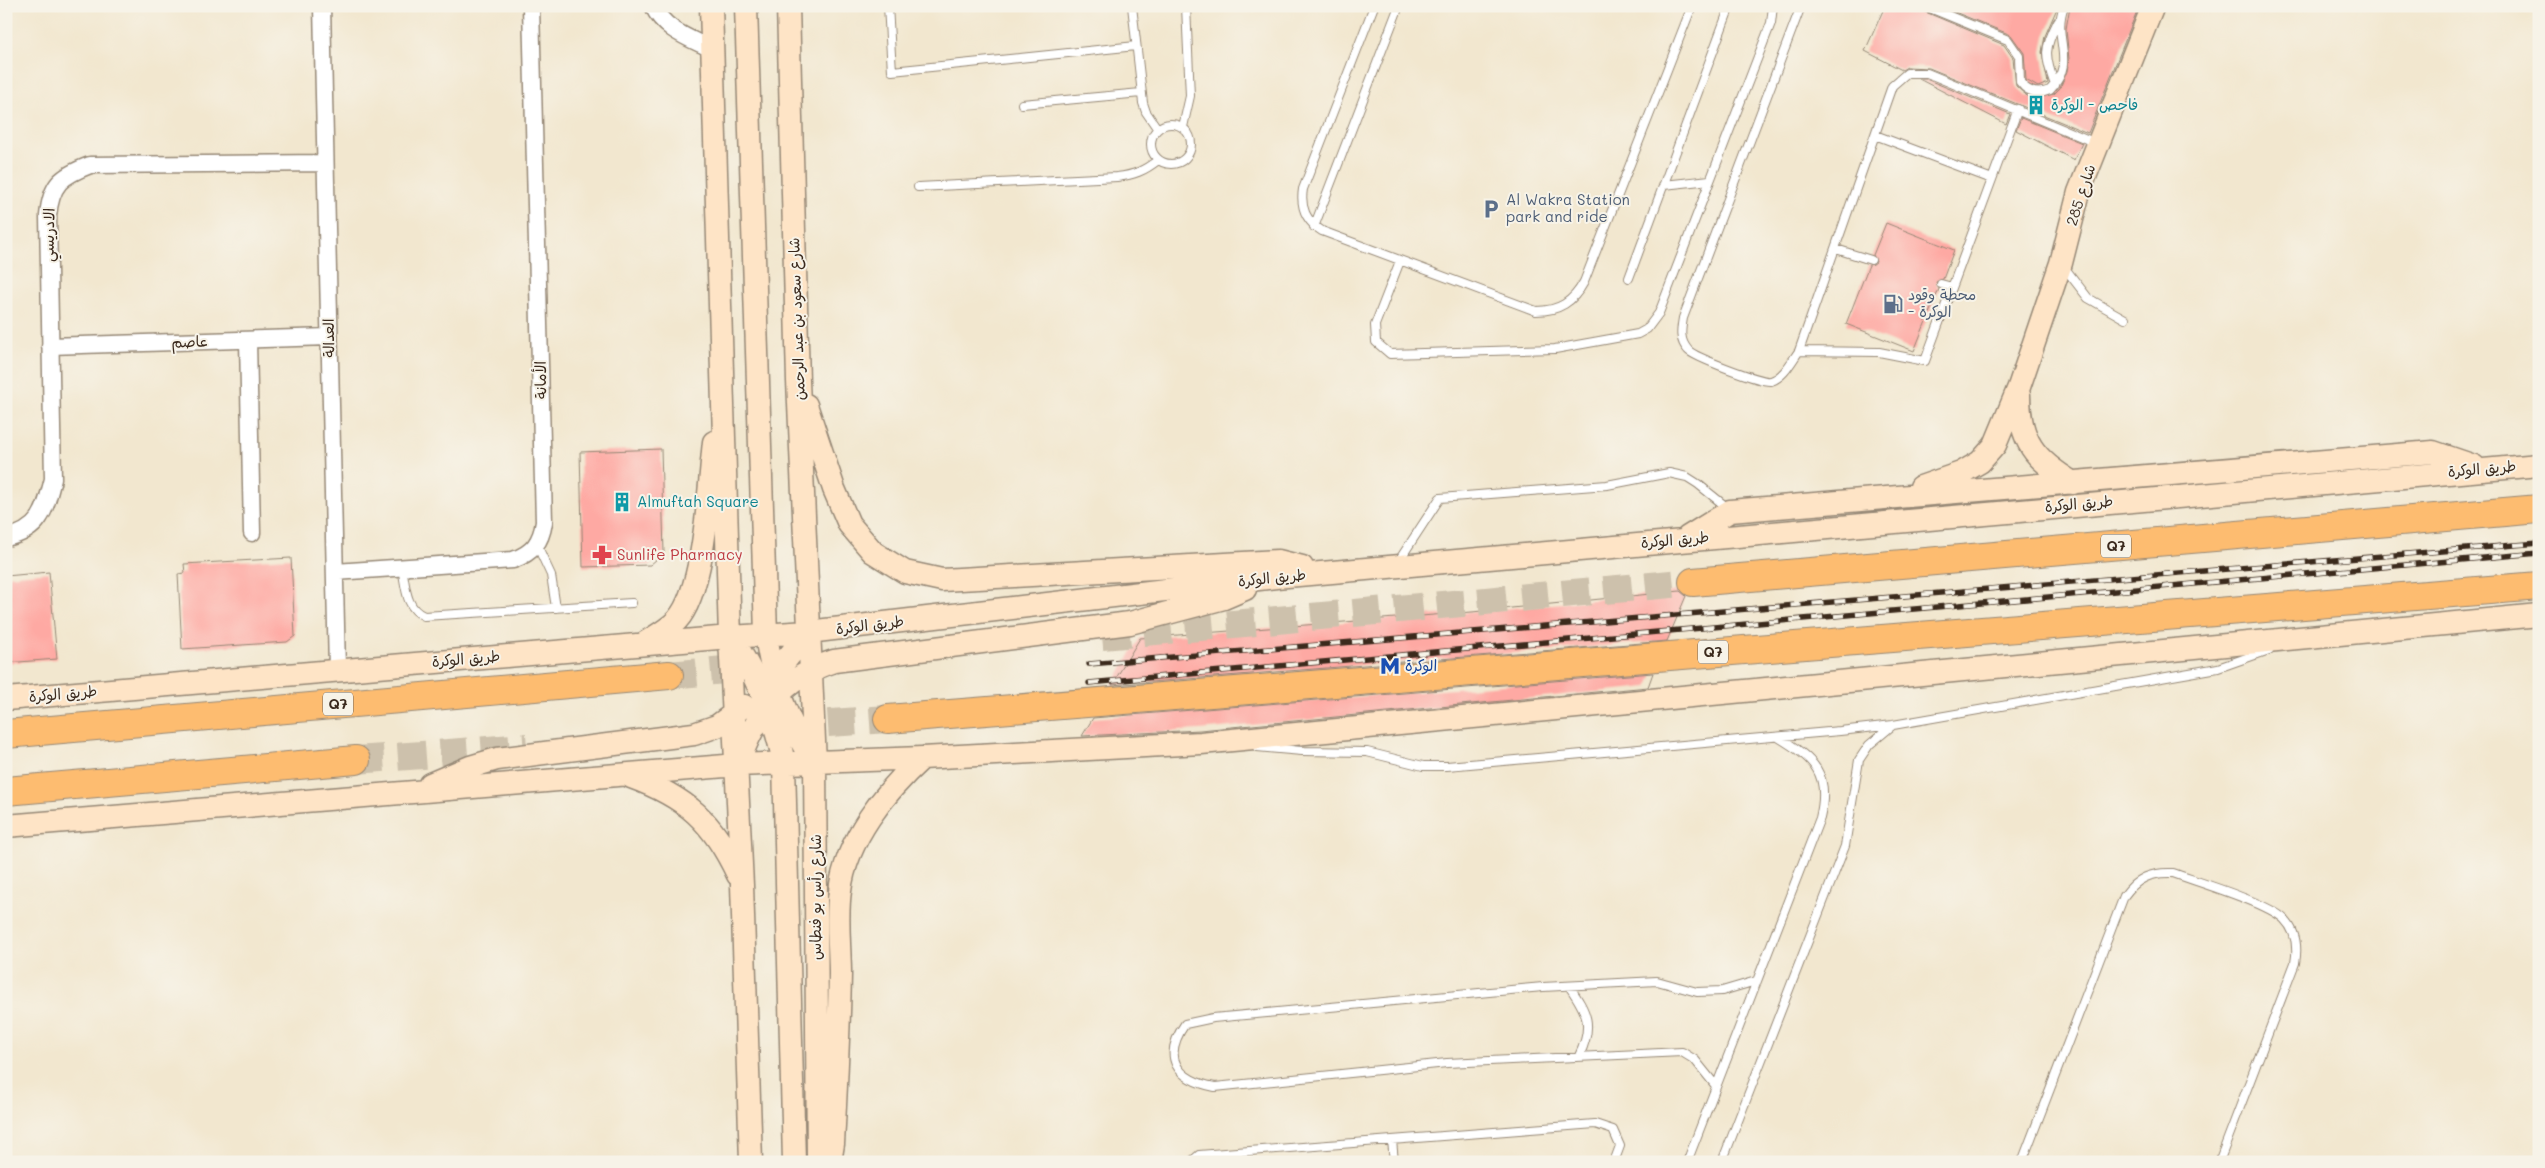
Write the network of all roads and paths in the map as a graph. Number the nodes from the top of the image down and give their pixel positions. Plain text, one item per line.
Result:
1 (322, 6) edge
2 (531, 6) edge
3 (653, 6) edge
4 (711, 6) edge
5 (746, 6) edge
6 (788, 6) edge
7 (888, 6) edge
8 (1132, 6) edge
9 (1186, 6) edge
10 (1374, 6) edge
11 (1399, 6) edge
12 (1692, 6) edge
13 (1730, 6) edge
14 (1773, 6) edge
15 (1801, 6) edge
16 (1925, 6) edge
17 (2064, 6) edge
18 (2153, 6) edge
19 (2059, 19) junction
20 (1136, 46) junction
21 (711, 49) junction
22 (2055, 85) junction
23 (1141, 93) junction
24 (1022, 104) dead end
25 (2018, 109) junction
26 (1157, 128) junction
27 (1183, 128) junction
28 (1875, 135) junction
29 (2098, 143) junction
30 (1158, 160) junction
31 (325, 164) junction
32 (1992, 179) junction
33 (1710, 180) junction
34 (1664, 186) junction
35 (918, 187) dead end
36 (1314, 227) junction
37 (1836, 249) junction
38 (1871, 260) dead end
39 (1400, 261) junction
40 (2061, 263) junction
41 (1629, 278) dead end
42 (1941, 284) dead end
43 (1952, 288) junction
44 (2125, 319) dead end
45 (329, 337) junction
46 (248, 340) junction
47 (50, 346) junction
48 (1799, 351) junction
49 (723, 364) junction
50 (798, 381) junction
51 (2019, 387) junction
52 (2539, 465) edge
53 (2482, 469) junction
54 (2073, 483) junction
55 (1886, 498) junction
56 (2539, 509) edge
57 (1730, 511) junction
58 (252, 533) dead end
59 (6, 538) edge
60 (1684, 539) junction
61 (537, 545) junction
62 (1396, 566) junction
63 (402, 568) junction
64 (335, 572) junction
65 (1323, 573) junction
66 (1276, 577) junction
67 (1693, 582) tunnel mouth
68 (2539, 586) edge
69 (632, 603) dead end
70 (556, 608) junction
71 (2539, 615) edge
72 (808, 632) junction
73 (766, 634) junction
74 (730, 636) junction
75 (2303, 638) junction
76 (643, 644) junction
77 (810, 669) junction
78 (338, 670) junction
79 (669, 675) tunnel mouth
80 (770, 692) junction
81 (6, 699) edge
82 (734, 714) junction
83 (888, 718) tunnel mouth
84 (1893, 725) junction
85 (6, 734) edge
86 (1778, 737) junction
87 (1201, 742) junction
88 (922, 758) junction
89 (356, 760) tunnel mouth
90 (784, 763) junction
91 (815, 763) junction
92 (737, 766) junction
93 (622, 774) junction
94 (6, 791) edge
95 (418, 791) junction
96 (6, 826) edge
97 (742, 885) junction
98 (1756, 981) junction
99 (1569, 986) junction
100 (1579, 1056) junction
101 (1716, 1086) junction
102 (1392, 1140) junction
103 (751, 1162) edge
104 (794, 1162) edge
105 (818, 1162) edge
106 (830, 1162) edge
107 (1191, 1162) edge
108 (1394, 1162) edge
109 (1614, 1162) edge
110 (1687, 1162) edge
111 (1722, 1162) edge
112 (2022, 1162) edge
113 (2219, 1162) edge

1 - 31 street, العدالة
2 - 61 street, الأمانة
3 - 21 street
4 - 21 street
5 - 73 street
6 - 50 street, شارع سعود بن عبد الرحمن
7 - 20 lane
8 - 20 lane
9 - 27 lane
10 - 36 lane
11 - 36 lane
12 - 39 lane
13 - 34 lane
14 - 33 lane
15 - 48 lane
16 - 22 lane
17 - 19 lane
18 - 29 street, شارع 285
19 - 22 lane
19 - 22 lane
20 - 23 lane
21 - 49 street
23 - 24 lane
23 - 26 lane
25 - 28 lane
25 - 29 lane
25 - 32 lane
26 - 27 lane
26 - 30 lane
27 - 30 lane
28 - 32 lane
28 - 37 lane
29 - 40 street, شارع 285
30 - 35 lane
31 - 45 street, العدالة
31 - 47 street, الادريسي
32 - 43 lane
33 - 34 lane
33 - 39 lane
34 - 41 lane
36 - 39 lane
37 - 38 lane
37 - 48 lane
40 - 44 lane
40 - 51 street, شارع 285
42 - 43 lane
43 - 48 lane
45 - 46 street, عاصم
45 - 64 street, العدالة
46 - 47 street, عاصم
46 - 58 street
47 - 59 street, الادريسي
49 - 74 street
49 - 76 street
50 - 65 street
50 - 72 street, شارع سعود بن عبد الرحمن
51 - 54 street
51 - 55 street
52 - 53 street, طريق الوكرة
53 - 54 street
53 - 60 street, طريق الوكرة
54 - 55 street
55 - 57 street
56 - 67 highway, Q7
57 - 60 street
57 - 62 lane
60 - 62 street, طريق الوكرة
61 - 63 street
61 - 70 lane
62 - 65 street, طريق الوكرة
63 - 64 street
63 - 70 lane
64 - 78 street, العدالة
65 - 66 street, طريق الوكرة
66 - 72 street, طريق الوكرة
66 - 77 street
68 - 83 highway, Q7
69 - 70 lane
71 - 75 street
72 - 73 street, طريق الوكرة
72 - 77 street, شارع رأس بو فنطاس
72 - 80 street
73 - 74 street, طريق الوكرة
73 - 80 street
74 - 76 street, طريق الوكرة
74 - 80 street
74 - 82 street
75 - 84 lane
75 - 87 street
76 - 78 street, طريق الوكرة
77 - 80 street
77 - 91 street, شارع رأس بو فنطاس
78 - 81 street, طريق الوكرة
79 - 85 highway, Q7
80 - 82 street
80 - 90 street
80 - 91 street
80 - 92 street
82 - 92 street
82 - 95 street
84 - 86 lane
84 - 111 lane
86 - 87 lane
86 - 98 lane
87 - 88 street
88 - 91 street
88 - 106 street
89 - 94 highway
90 - 91 street
90 - 92 street
90 - 104 street
91 - 105 street, شارع رأس بو فنطاس
92 - 93 street
92 - 97 street
93 - 95 street
93 - 97 street
95 - 96 street
97 - 103 street
98 - 99 lane
98 - 101 lane
99 - 100 lane
99 - 100 lane
100 - 101 lane
101 - 110 lane
102 - 107 lane
102 - 108 lane
102 - 109 lane
112 - 113 lane

